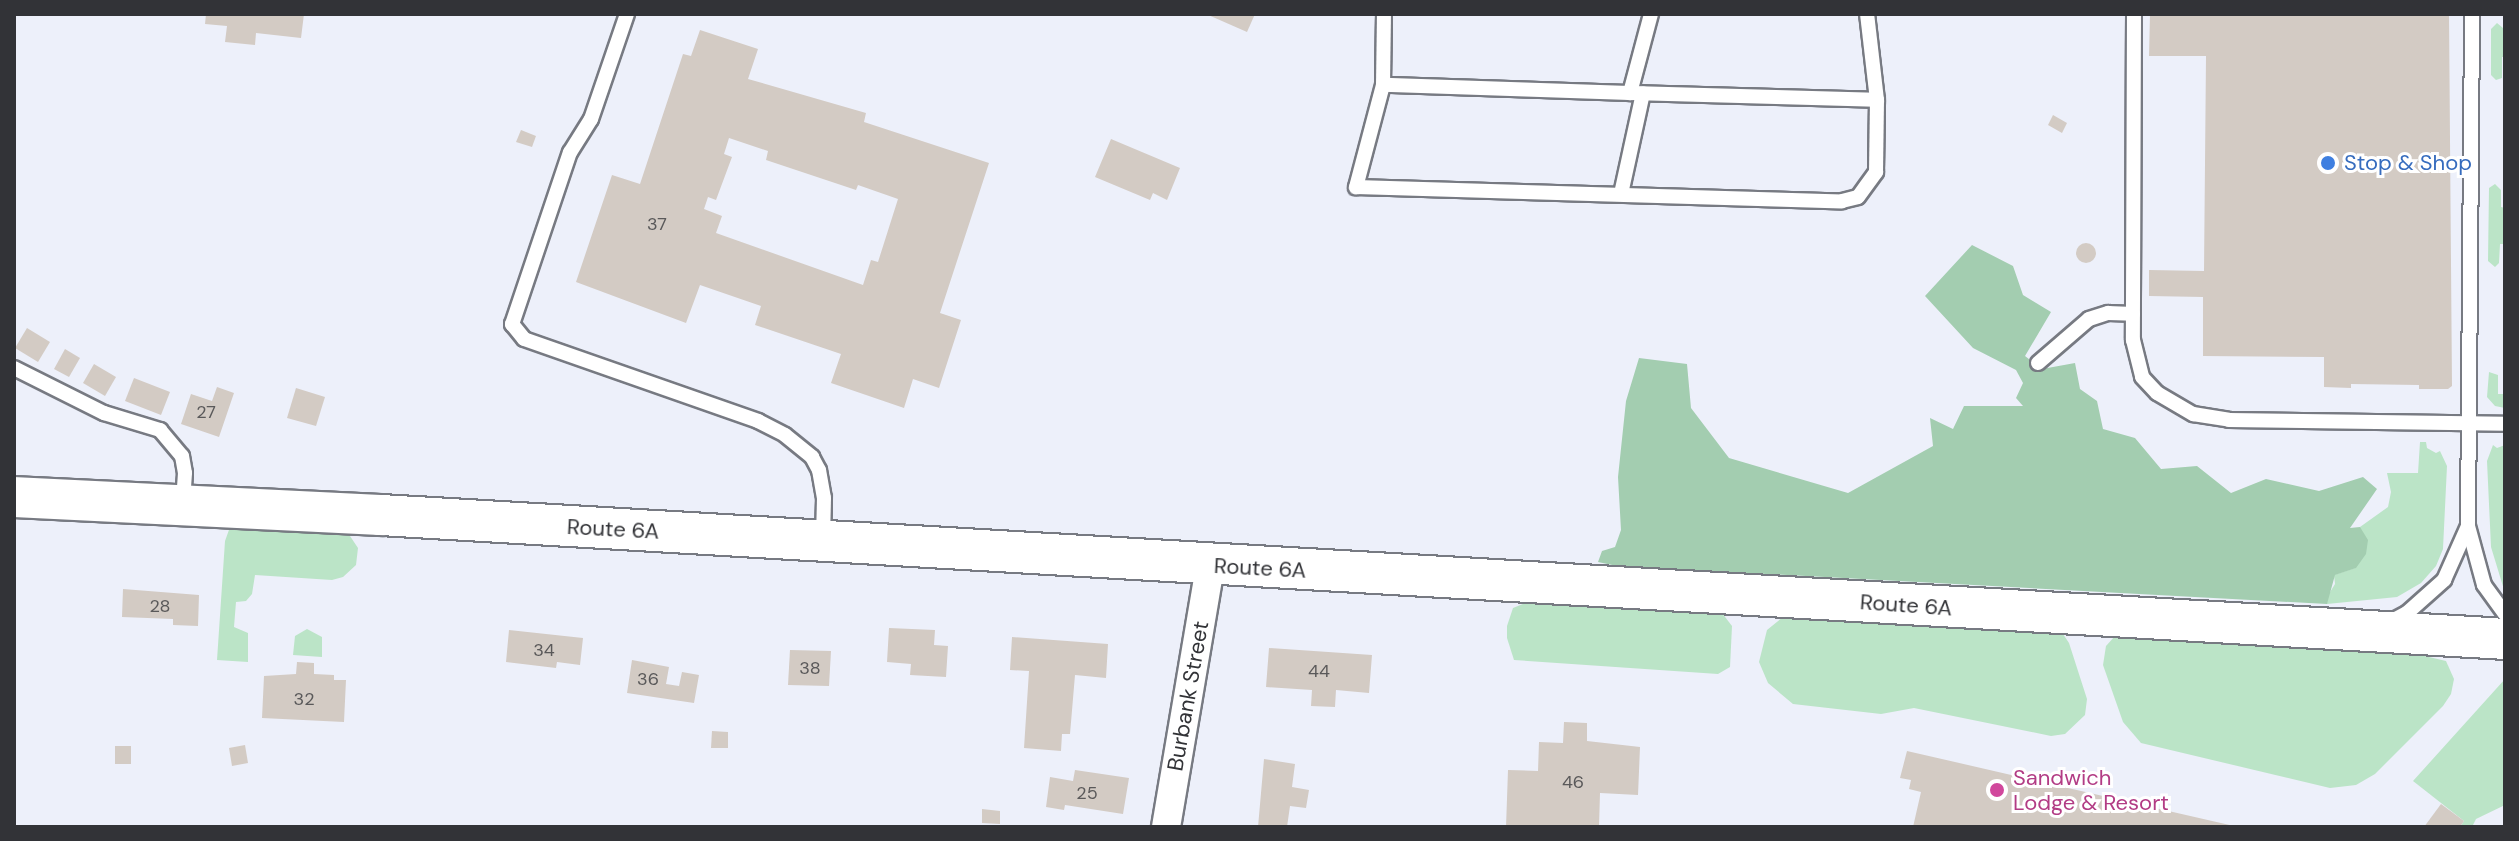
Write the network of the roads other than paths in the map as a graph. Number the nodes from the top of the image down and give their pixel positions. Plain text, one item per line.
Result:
1 (627, 14) edge
2 (1384, 14) edge
3 (1651, 14) edge
4 (1867, 14) edge
5 (2134, 14) edge
6 (2472, 14) edge
7 (1383, 85) junction
8 (1636, 93) junction
9 (1877, 100) junction
10 (1621, 194) junction
11 (2133, 314) junction
12 (2038, 363) dead end
13 (14, 368) edge
14 (2469, 424) junction
15 (2505, 424) edge
16 (14, 497) edge
17 (183, 504) junction
18 (2468, 526) junction
19 (823, 541) junction
20 (1210, 566) junction
21 (2505, 614) edge
22 (2370, 631) junction
23 (2505, 639) edge
24 (1166, 827) edge

1 - 19 lane
2 - 7 lane
3 - 8 lane
4 - 9 lane
5 - 11 lane
6 - 14 lane
7 - 8 lane
7 - 10 lane
8 - 9 lane
8 - 10 lane
9 - 10 lane
11 - 12 lane
11 - 14 lane
13 - 17 lane
14 - 15 lane
14 - 18 lane
16 - 17 main road, Route 6A
17 - 19 main road, Route 6A
18 - 21 lane
18 - 22 lane
19 - 20 main road, Route 6A
20 - 22 main road, Route 6A
20 - 24 street, Burbank Street
22 - 23 main road, Route 6A

